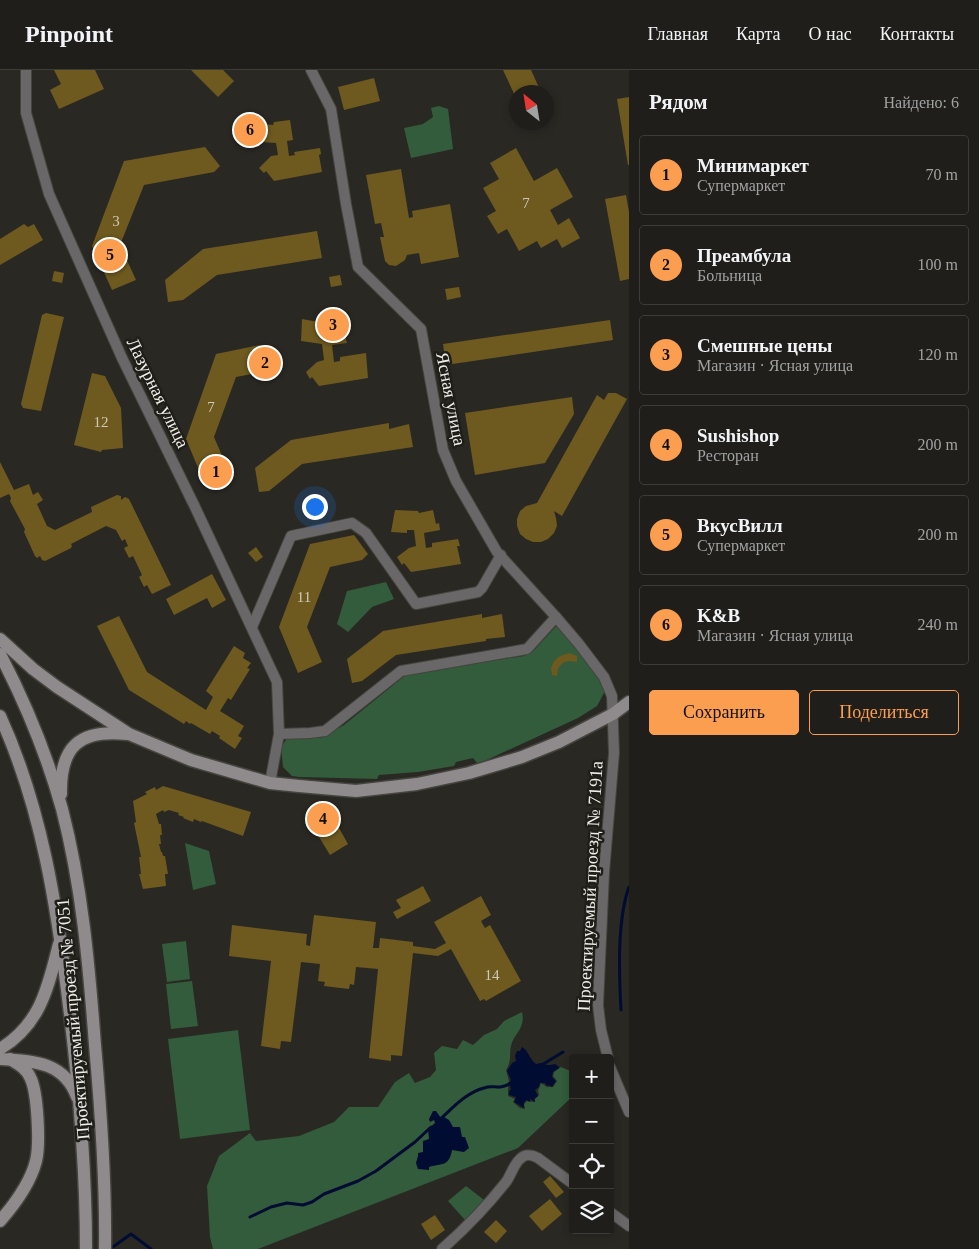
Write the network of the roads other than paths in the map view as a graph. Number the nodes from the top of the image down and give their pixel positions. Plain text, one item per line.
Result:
1 (26, 70) edge
2 (312, 70) edge
3 (500, 555) junction
4 (556, 617) junction
5 (252, 627) junction
6 (0, 639) edge
7 (0, 654) edge
8 (629, 702) edge
9 (613, 714) junction
10 (0, 716) edge
11 (129, 734) junction
12 (279, 734) junction
13 (270, 783) junction
14 (61, 807) junction
15 (60, 936) junction
16 (0, 1049) edge
17 (607, 1054) edge
18 (5, 1059) edge
19 (614, 1076) edge
20 (81, 1108) junction
21 (629, 1112) edge
22 (569, 1181) edge
23 (614, 1215) edge
24 (0, 1221) edge
25 (629, 1226) edge
26 (86, 1249) edge
27 (105, 1249) edge
28 (442, 1249) edge

1 - 5 street, Лазурная улица
2 - 3 street, Ясная улица
3 - 4 street, Ясная улица
3 - 5 street
4 - 9 street, Ясная улица
4 - 12 street
5 - 12 street, Лазурная улица
6 - 11 street
7 - 14 street, Проектируемый проезд № 7051
8 - 9 street
9 - 13 street
9 - 17 street, Проектируемый проезд № 7191а
10 - 15 street, Проектируемый проезд № 7051
11 - 13 street
11 - 14 street
12 - 13 street, Лазурная улица
14 - 27 street, Проектируемый проезд № 7051
15 - 16 street
15 - 20 street, Проектируемый проезд № 7051
18 - 20 street
18 - 24 street
19 - 21 street
20 - 26 street, Проектируемый проезд № 7051
22 - 28 street
23 - 25 street

